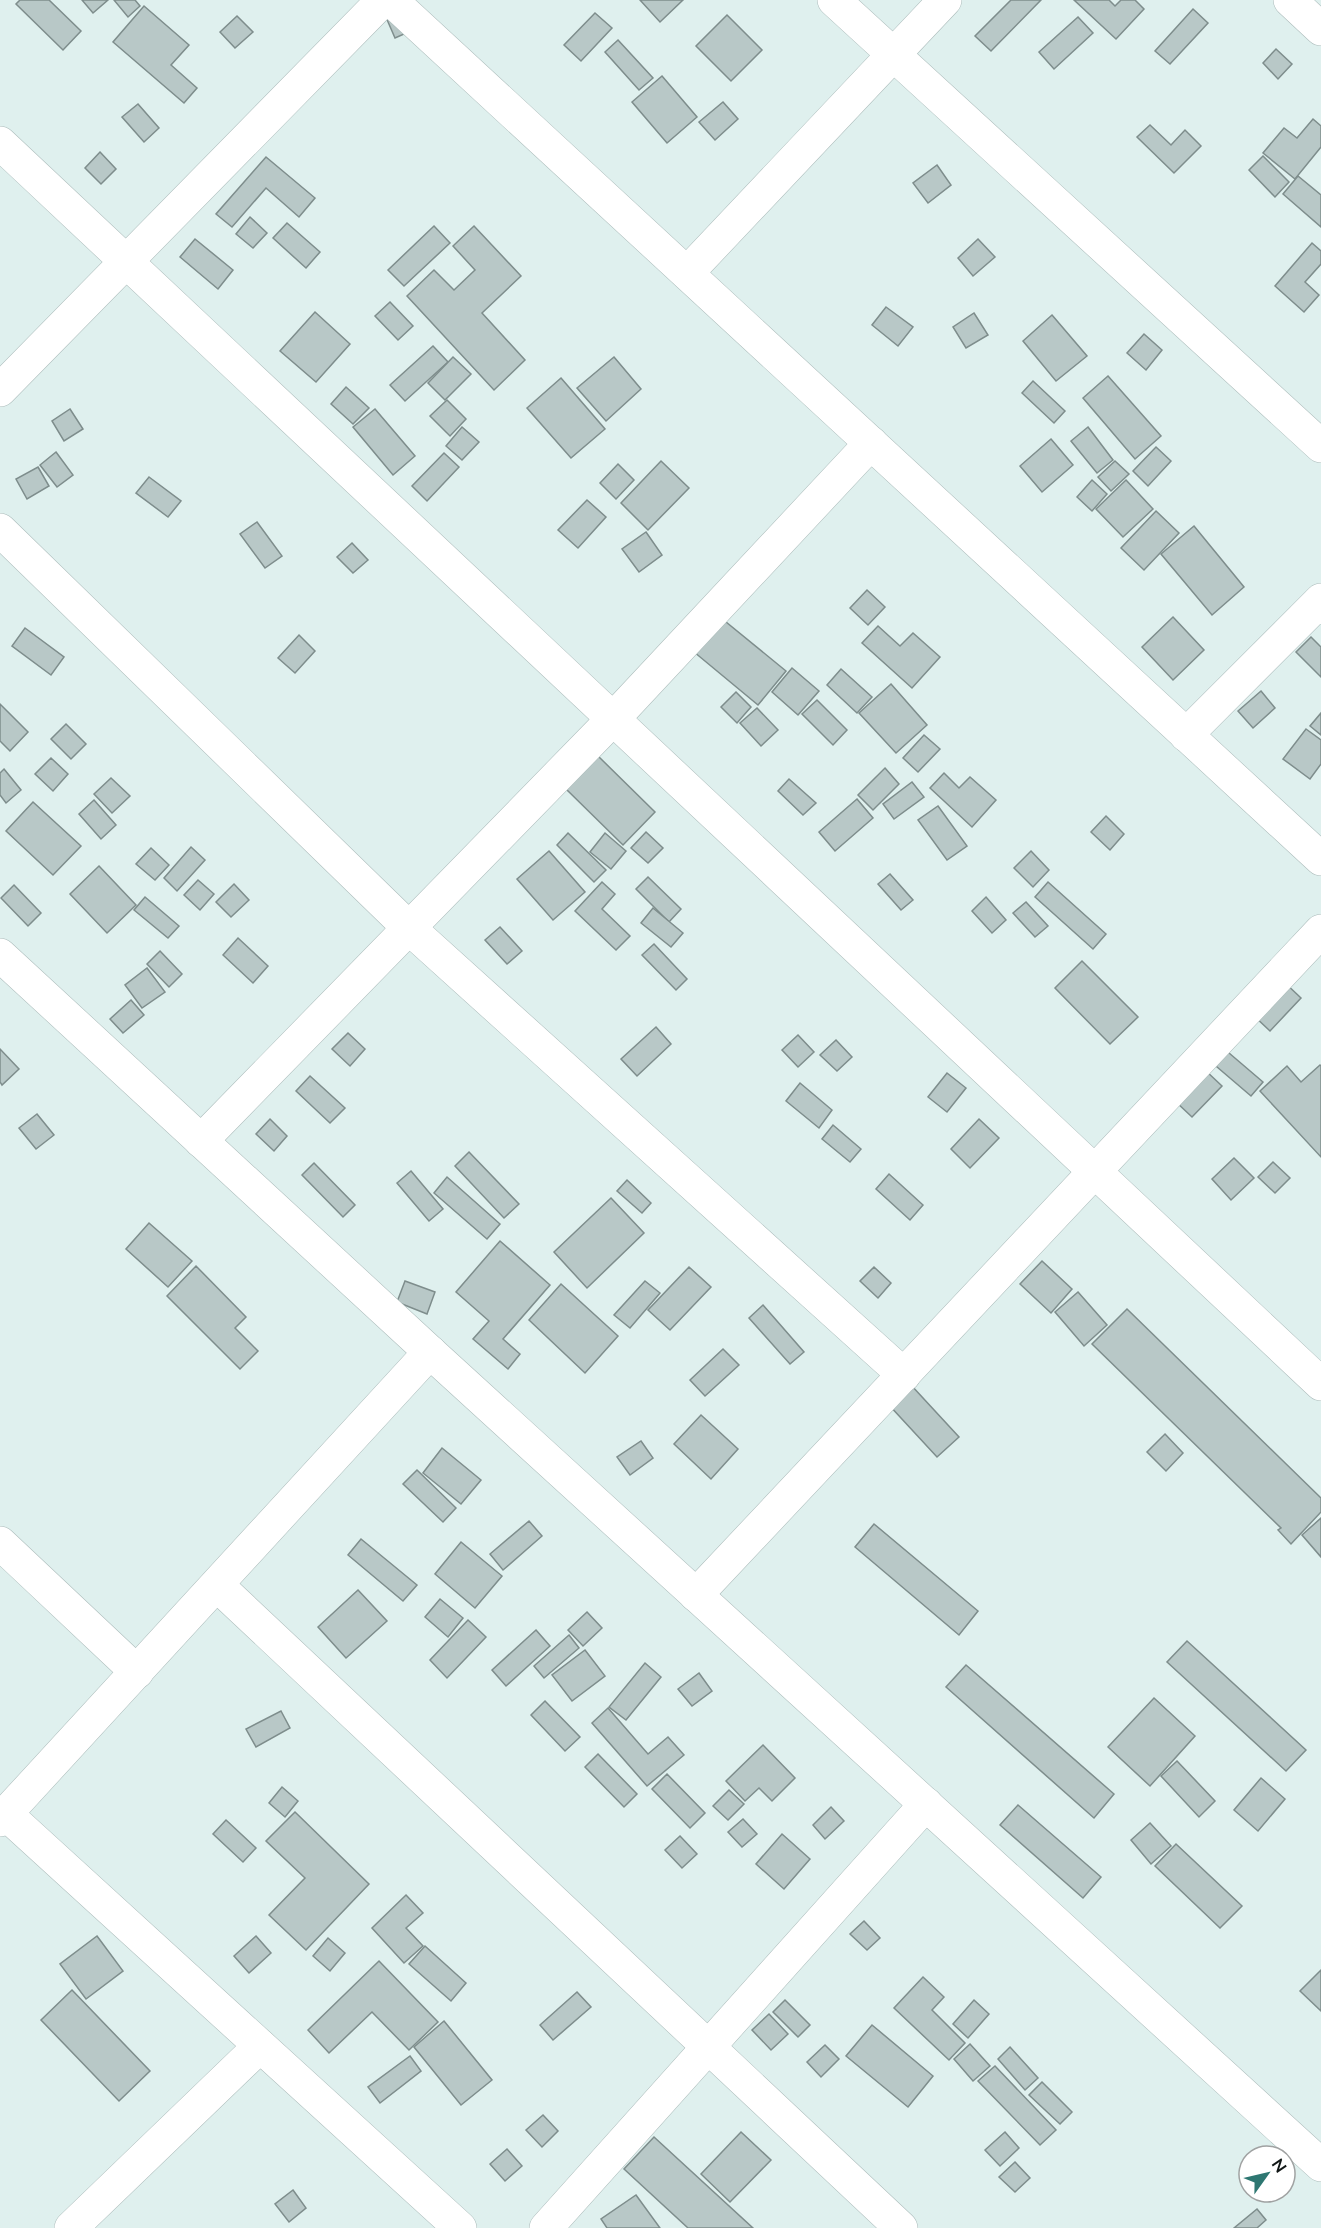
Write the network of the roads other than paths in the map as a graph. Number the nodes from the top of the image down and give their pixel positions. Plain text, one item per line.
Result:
1 (383, 0) edge
2 (391, 0) edge
3 (834, 0) edge
4 (945, 0) edge
5 (1290, 0) edge
6 (1321, 28) edge
7 (894, 54) junction
8 (0, 143) edge
9 (127, 261) junction
10 (687, 273) junction
11 (0, 390) edge
12 (871, 443) junction
13 (1321, 446) edge
14 (0, 530) edge
15 (1321, 600) edge
16 (614, 719) junction
17 (1186, 735) junction
18 (1321, 860) edge
19 (409, 928) junction
20 (1321, 931) edge
21 (0, 955) edge
22 (201, 1141) junction
23 (1095, 1171) junction
24 (430, 1352) junction
25 (904, 1375) junction
26 (1321, 1384) edge
27 (0, 1543) edge
28 (217, 1586) junction
29 (696, 1595) junction
30 (137, 1672) junction
31 (926, 1804) junction
32 (3, 1817) edge
33 (260, 2046) junction
34 (708, 2047) junction
35 (1321, 2165) edge
36 (71, 2228) edge
37 (460, 2228) edge
38 (546, 2228) edge
39 (901, 2228) edge

1 - 9 street
2 - 10 street
3 - 7 street
4 - 7 street
5 - 6 street
7 - 10 street
7 - 13 street
8 - 9 street
9 - 11 street
9 - 16 street
10 - 12 street
12 - 16 street
12 - 17 street
14 - 19 street
15 - 17 street
16 - 19 street
16 - 23 street
17 - 18 street
19 - 22 street
19 - 25 street
20 - 23 street
21 - 22 street
22 - 24 street
23 - 25 street
23 - 26 street
24 - 28 street
24 - 29 street
25 - 29 street
27 - 30 street
28 - 30 street
28 - 34 street
29 - 31 street
30 - 32 street
31 - 34 street
31 - 35 street
32 - 33 street
33 - 36 street
33 - 37 street
34 - 38 street
34 - 39 street

